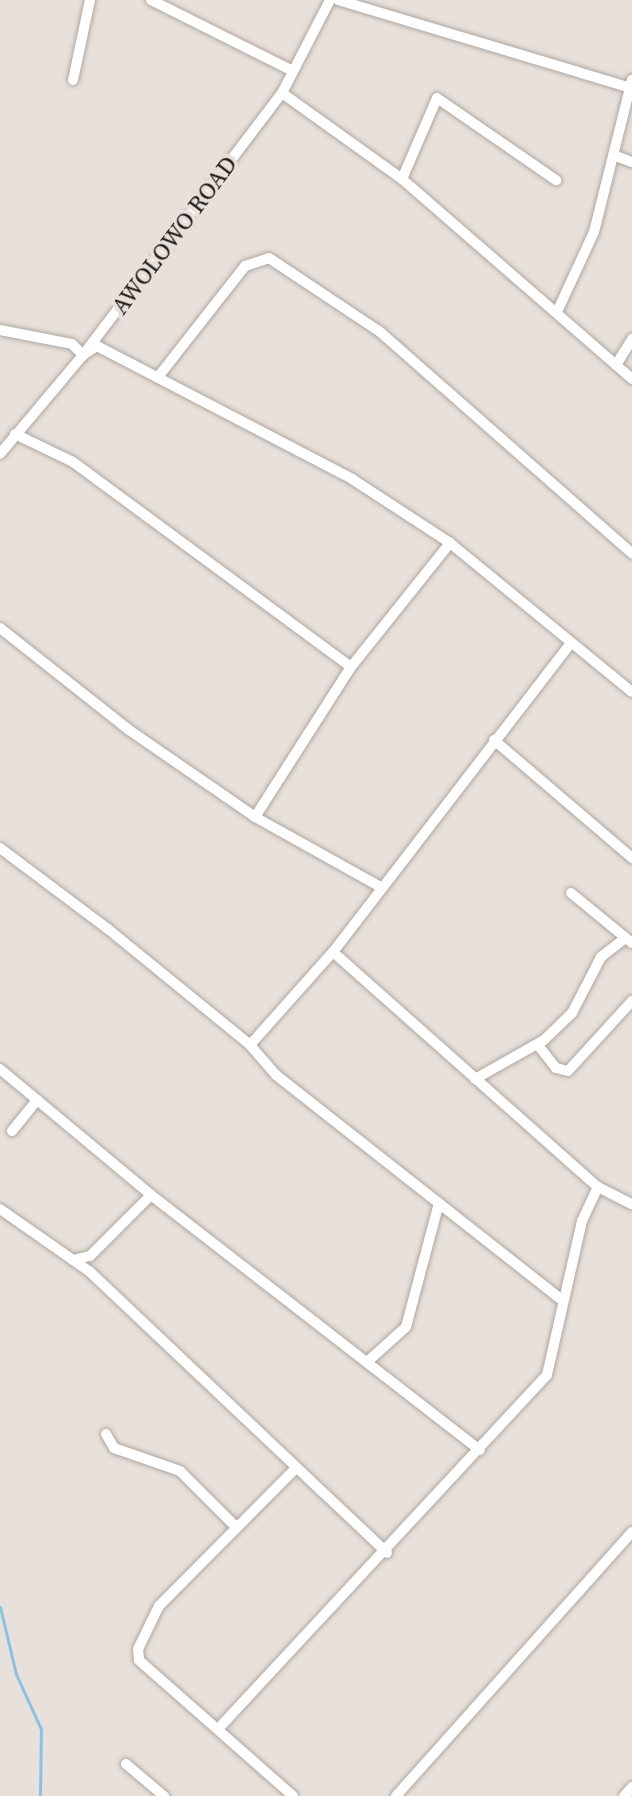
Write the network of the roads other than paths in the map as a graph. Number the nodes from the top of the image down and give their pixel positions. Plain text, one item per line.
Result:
1 (90, 0) edge
2 (151, 0) edge
3 (330, 0) edge
4 (338, 0) edge
5 (291, 70) junction
6 (73, 80) dead end
7 (632, 80) edge
8 (631, 88) edge
9 (282, 93) junction
10 (616, 156) junction
11 (632, 162) edge
12 (402, 179) junction
13 (556, 180) dead end
14 (557, 312) junction
15 (0, 330) edge
16 (632, 339) edge
17 (83, 355) junction
18 (616, 365) junction
19 (158, 377) junction
20 (632, 379) edge
21 (15, 434) junction
22 (0, 454) edge
23 (450, 543) junction
24 (632, 553) edge
25 (0, 628) edge
26 (571, 643) junction
27 (351, 667) junction
28 (632, 692) edge
29 (494, 740) junction
30 (255, 817) junction
31 (0, 848) edge
32 (632, 858) edge
33 (379, 886) junction
34 (571, 893) dead end
35 (629, 940) edge
36 (333, 952) junction
37 (632, 1001) edge
38 (250, 1045) junction
39 (538, 1045) junction
40 (0, 1069) edge
41 (475, 1079) junction
42 (37, 1100) junction
43 (12, 1131) dead end
44 (598, 1187) junction
45 (151, 1195) junction
46 (439, 1203) junction
47 (632, 1204) edge
48 (0, 1209) edge
49 (90, 1256) junction
50 (73, 1260) junction
51 (89, 1271) junction
52 (563, 1301) junction
53 (367, 1362) junction
54 (106, 1434) dead end
55 (480, 1450) junction
56 (295, 1469) junction
57 (236, 1527) junction
58 (632, 1532) edge
59 (387, 1553) junction
60 (218, 1729) junction
61 (126, 1764) dead end
62 (632, 1787) edge
63 (164, 1796) edge
64 (293, 1796) edge
65 (396, 1796) edge
66 (624, 1796) edge

1 - 6 street
2 - 5 street
3 - 5 street, AWOLOWO ROAD
4 - 8 street
5 - 9 street, AWOLOWO ROAD
7 - 8 street
8 - 10 street
9 - 12 street
9 - 17 street, AWOLOWO ROAD
10 - 11 street
10 - 14 street
12 - 13 street
12 - 14 street
14 - 18 street
15 - 17 street
16 - 18 street
17 - 19 street
17 - 21 street, AWOLOWO ROAD
18 - 20 street
19 - 23 street
19 - 24 street
21 - 22 street, AWOLOWO ROAD
21 - 27 street
23 - 26 street
23 - 27 street
25 - 30 street
26 - 28 street
26 - 29 street
27 - 30 street
29 - 32 street
29 - 33 street
30 - 33 street
31 - 38 street
33 - 36 street
34 - 35 street
35 - 39 street
36 - 38 street
36 - 41 street
37 - 39 street
38 - 46 street
39 - 41 street
40 - 42 street
41 - 44 street
42 - 43 street
42 - 45 street
44 - 47 street
44 - 52 street
45 - 49 street
45 - 53 street
46 - 52 street
46 - 53 street
48 - 50 street
49 - 50 street
49 - 51 street
50 - 51 street
51 - 56 street
52 - 55 street
53 - 55 street
54 - 57 street
55 - 59 street
56 - 57 street
56 - 59 street
57 - 60 street
58 - 65 street
59 - 60 street
60 - 64 street
61 - 63 street
62 - 66 street

